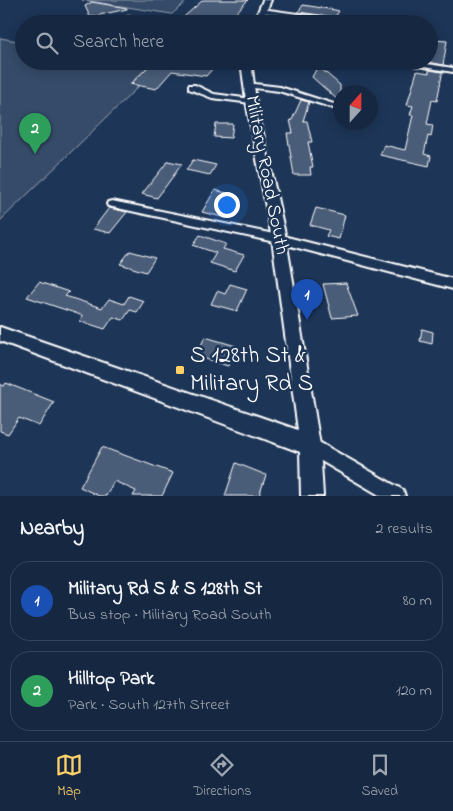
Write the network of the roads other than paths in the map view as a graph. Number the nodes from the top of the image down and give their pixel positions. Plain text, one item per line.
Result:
1 (267, 0) edge
2 (262, 11) junction
3 (260, 15) edge
4 (290, 15) edge
5 (438, 68) edge
6 (247, 70) edge
7 (452, 70) edge
8 (248, 85) junction
9 (192, 86) dead end
10 (251, 101) junction
11 (333, 106) edge
12 (112, 204) dead end
13 (279, 239) junction
14 (453, 284) edge
15 (0, 334) edge
16 (310, 445) junction
17 (312, 496) edge
18 (397, 496) edge

1 - 2 street
2 - 3 street
2 - 4 street
5 - 7 street
6 - 8 street, Military Road South
8 - 10 street, Military Road South
8 - 11 street
9 - 10 street
10 - 13 street, Military Road South
12 - 13 street
13 - 14 street
13 - 16 street, Military Road South
15 - 16 street
16 - 17 street, Military Road South
16 - 18 street

